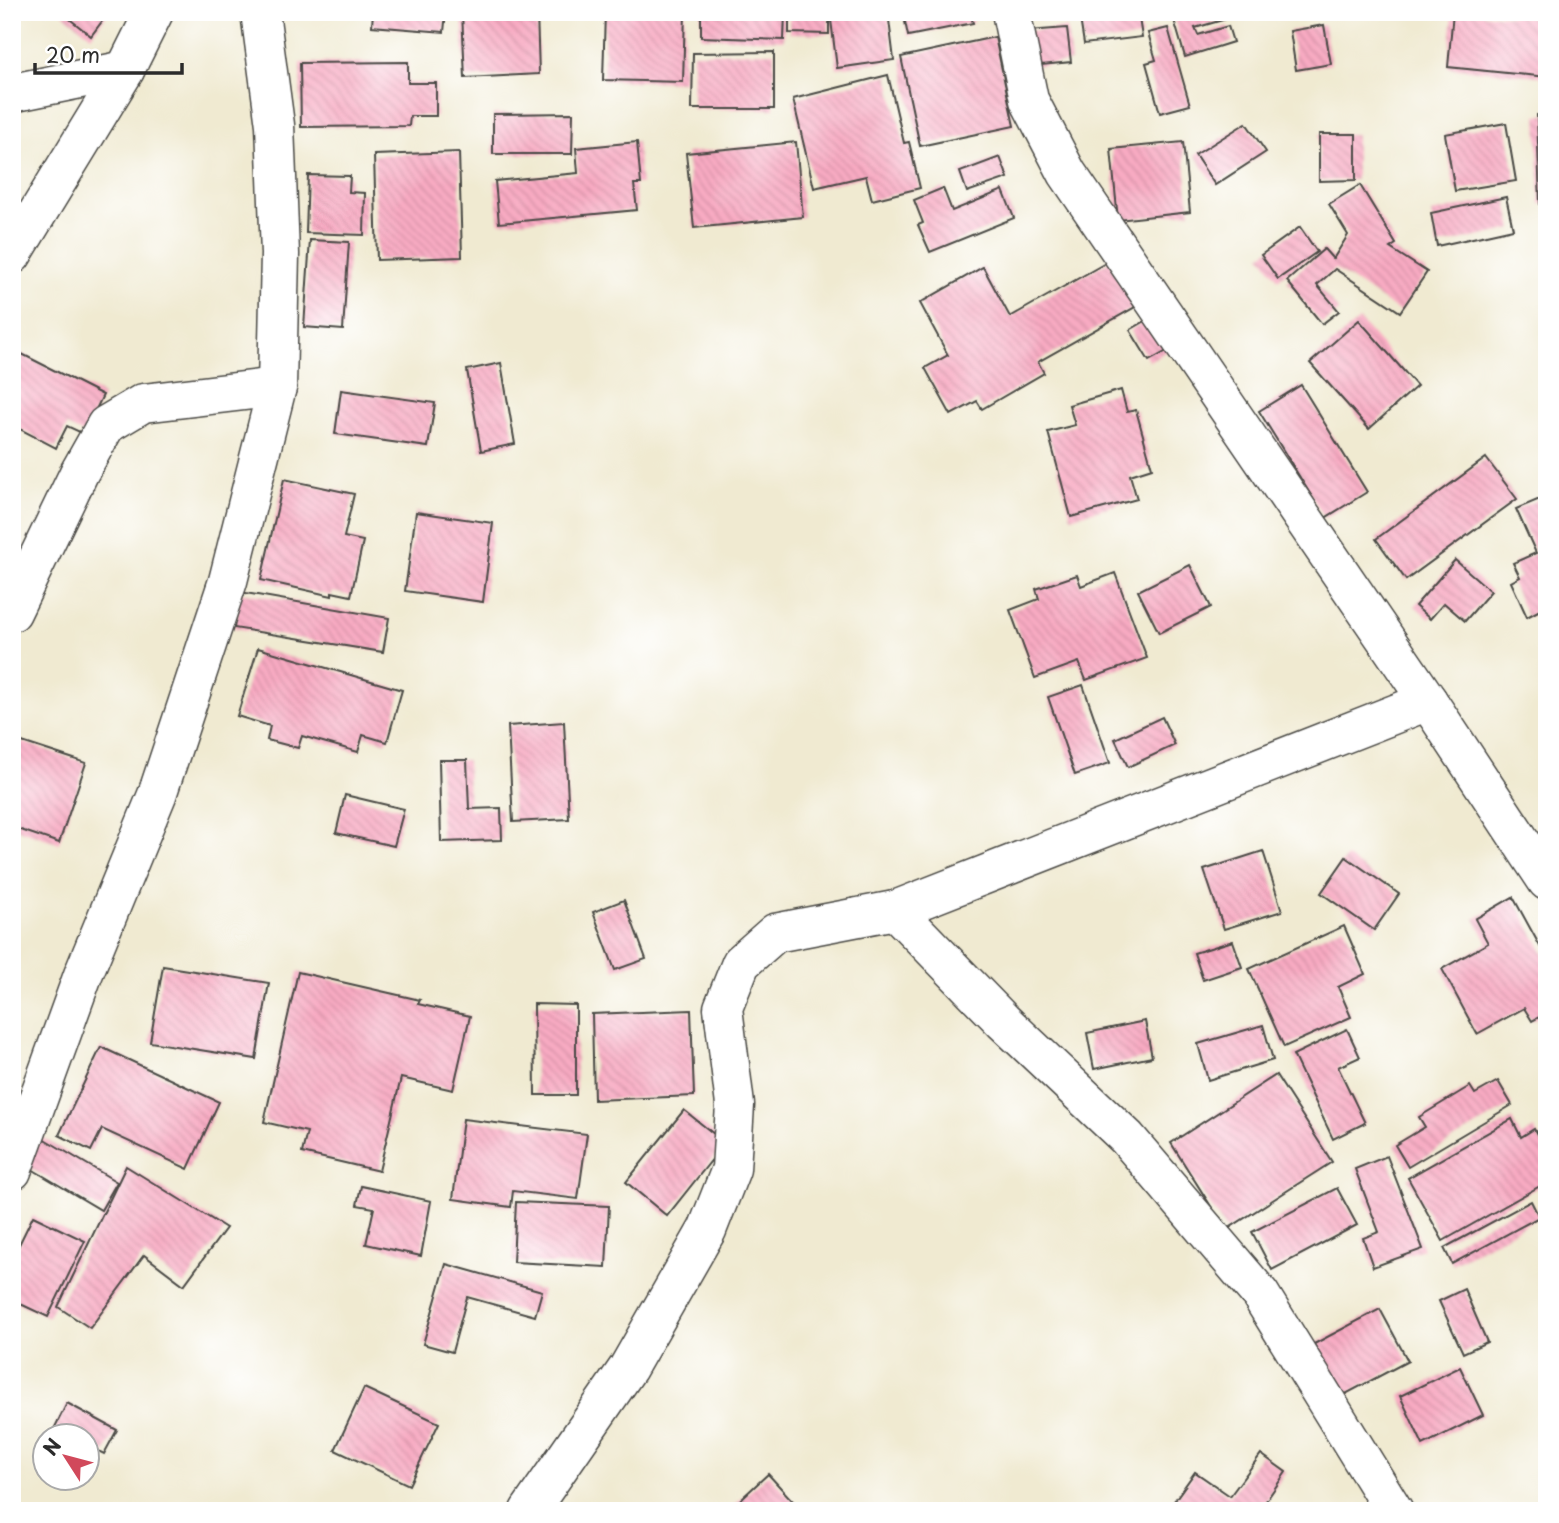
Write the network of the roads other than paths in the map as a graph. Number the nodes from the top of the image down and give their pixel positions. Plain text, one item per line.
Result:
1 (154, 12) edge
2 (260, 12) edge
3 (1011, 12) edge
4 (125, 71) junction
5 (12, 93) edge
6 (12, 255) edge
7 (277, 387) junction
8 (12, 612) edge
9 (1428, 701) junction
10 (1547, 881) edge
11 (895, 910) junction
12 (12, 1171) edge
13 (528, 1511) edge
14 (1394, 1511) edge

1 - 4 street
2 - 7 street
3 - 9 street
4 - 5 street
4 - 6 street
7 - 8 street
7 - 12 street
9 - 10 street
9 - 11 street
11 - 13 street
11 - 14 street

